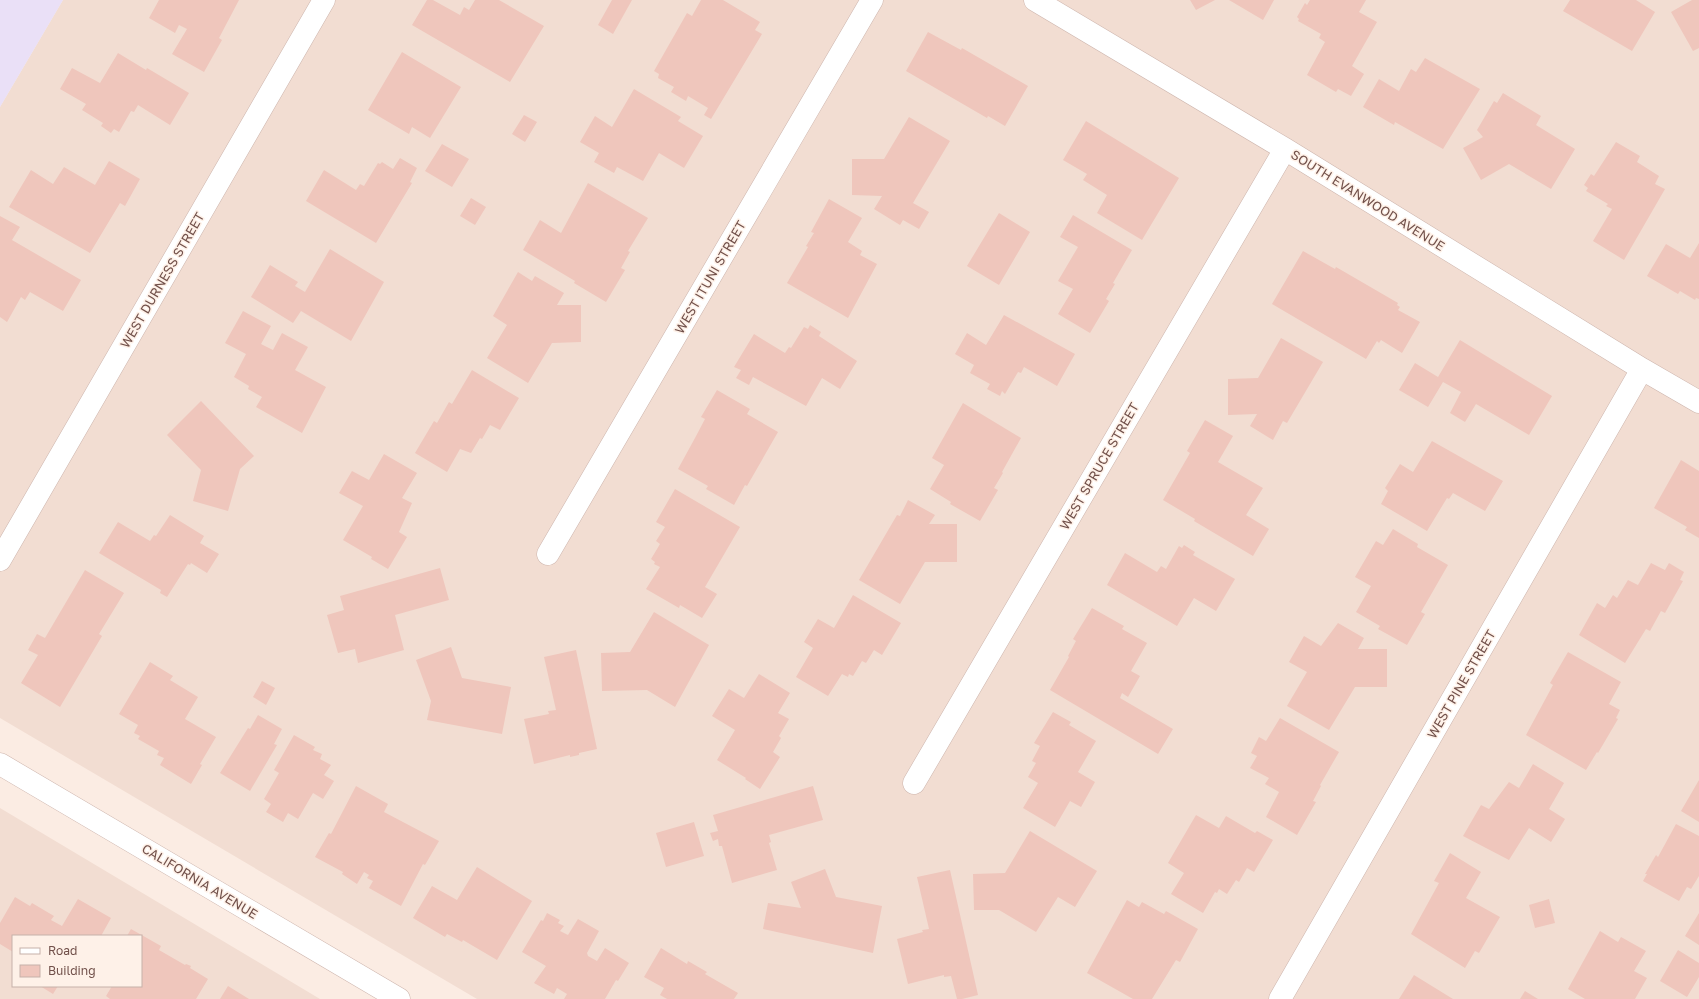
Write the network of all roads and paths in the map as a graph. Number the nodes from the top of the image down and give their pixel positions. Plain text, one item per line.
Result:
1 (324, 0) edge
2 (872, 0) edge
3 (1035, 0) edge
4 (1285, 149) junction
5 (1642, 369) junction
6 (1699, 402) edge
7 (548, 554) dead end
8 (0, 560) edge
9 (0, 764) edge
10 (914, 783) dead end
11 (400, 999) edge
12 (1280, 999) edge

1 - 8 street, WEST DURNESS STREET
2 - 7 street, WEST ITUNI STREET
3 - 4 street, SOUTH EVANWOOD AVENUE
4 - 5 street, SOUTH EVANWOOD AVENUE
4 - 10 street, WEST SPRUCE STREET
5 - 6 street, SOUTH EVANWOOD AVENUE
5 - 12 street, WEST PINE STREET
9 - 11 street, CALIFORNIA AVENUE

